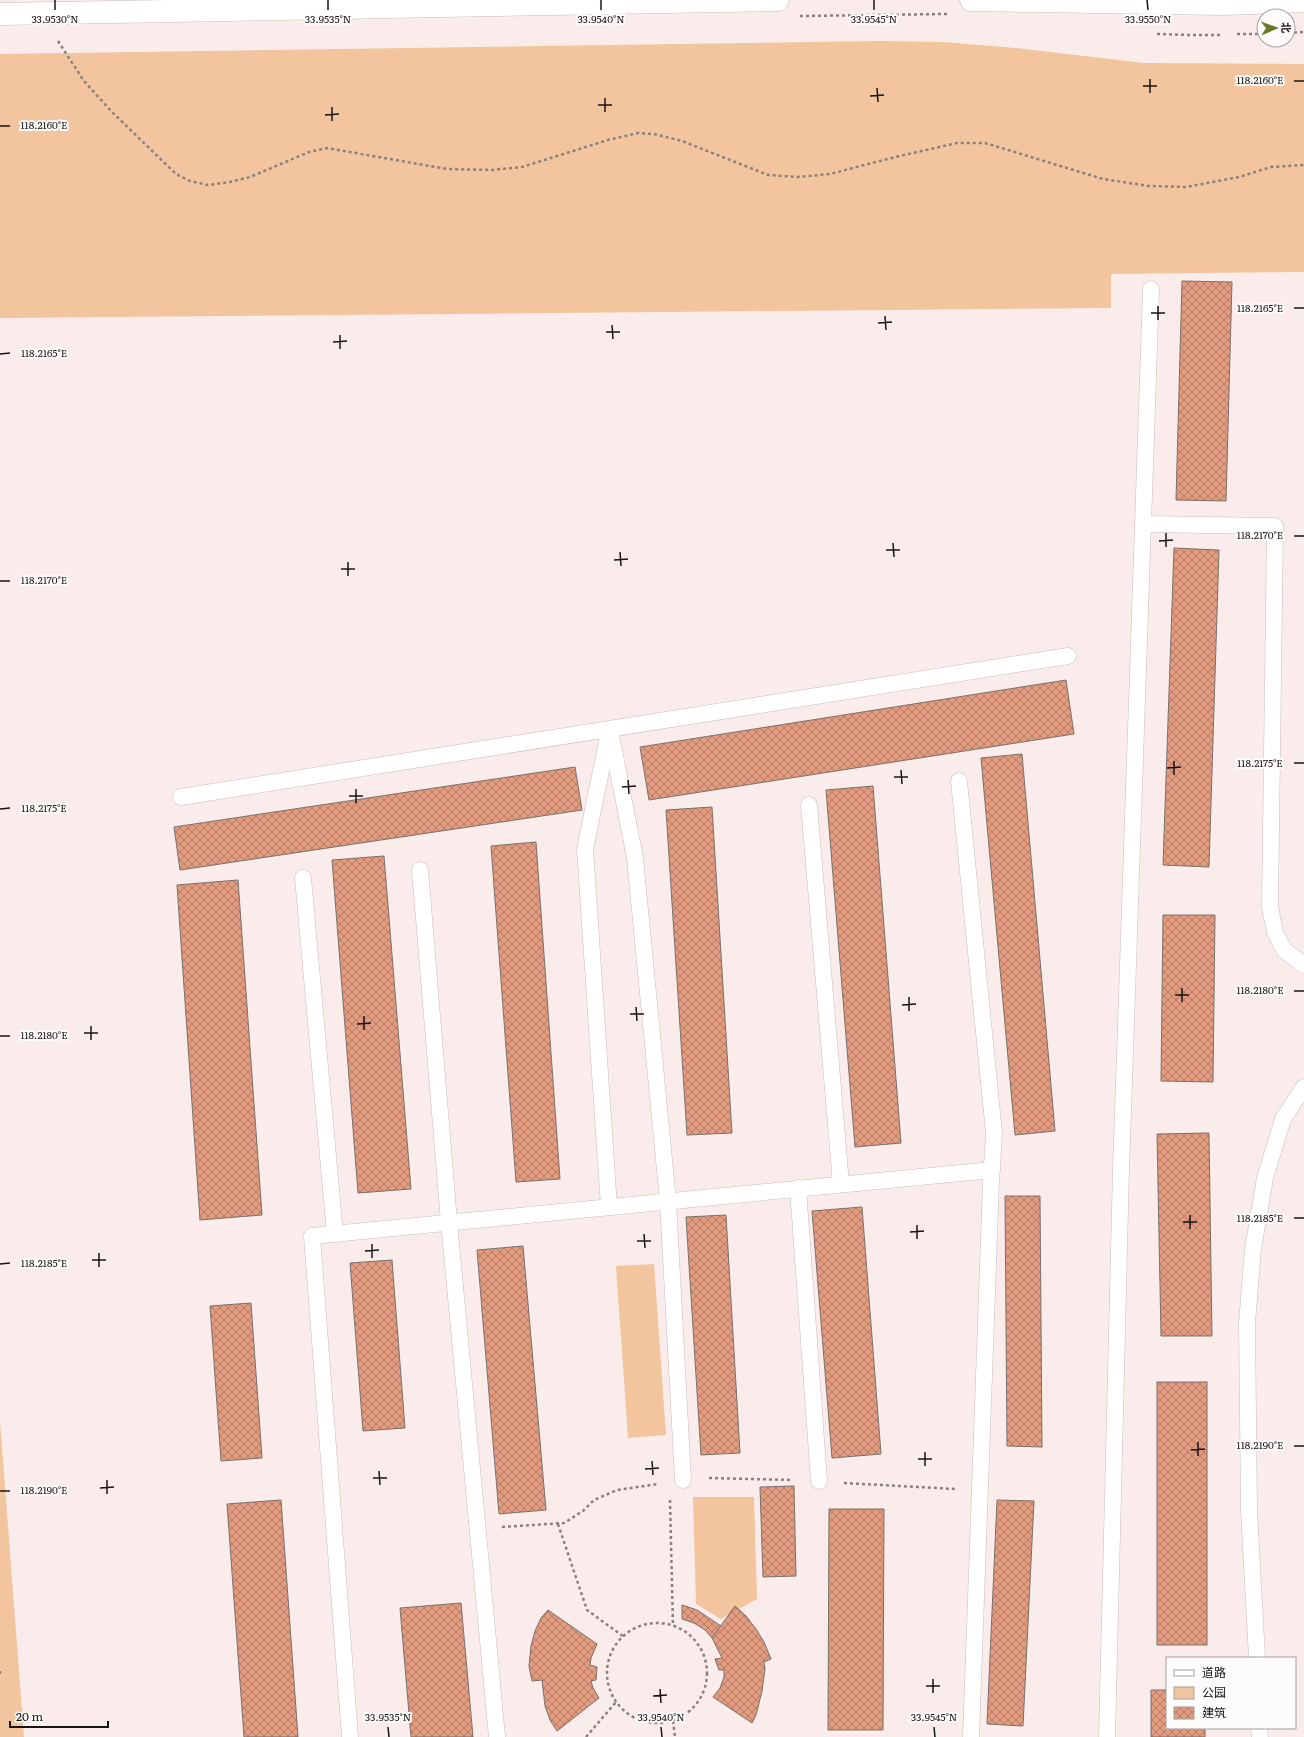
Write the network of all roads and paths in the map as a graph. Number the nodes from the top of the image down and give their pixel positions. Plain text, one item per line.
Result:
1 (778, 0) edge
2 (971, 0) edge
3 (1304, 1) edge
4 (0, 14) edge
5 (57, 40) dead end
6 (1304, 165) edge
7 (1151, 289) dead end
8 (1143, 524) junction
9 (1068, 656) dead end
10 (610, 730) junction
11 (959, 781) dead end
12 (181, 797) dead end
13 (809, 805) dead end
14 (420, 870) dead end
15 (303, 878) dead end
16 (1304, 965) edge
17 (1304, 1087) edge
18 (992, 1170) junction
19 (841, 1184) junction
20 (798, 1188) junction
21 (668, 1201) junction
22 (609, 1207) junction
23 (449, 1222) junction
24 (335, 1234) junction
25 (676, 1481) junction
26 (819, 1481) junction
27 (980, 1490) junction
28 (558, 1524) junction
29 (478, 1529) junction
30 (673, 1626) junction
31 (624, 1637) junction
32 (1257, 1657) edge
33 (0, 1671) edge
34 (0, 1677) edge
35 (616, 1702) junction
36 (673, 1721) junction
37 (350, 1737) edge
38 (497, 1737) edge
39 (586, 1737) edge
40 (675, 1737) edge
41 (971, 1737) edge
42 (1107, 1737) edge

1 - 4 street
2 - 3 street
5 - 6 path
7 - 8 lane
8 - 16 lane
8 - 42 lane
9 - 10 lane
10 - 12 lane
10 - 21 lane
10 - 22 lane
11 - 18 lane
13 - 19 lane
14 - 23 lane
15 - 24 lane
17 - 32 lane
18 - 19 lane
18 - 27 lane
19 - 20 lane
20 - 21 lane
20 - 26 lane
21 - 22 lane
21 - 25 lane
22 - 23 lane
23 - 24 lane
23 - 29 lane
24 - 37 lane
25 - 26 path
25 - 28 path
25 - 30 path
26 - 27 path
27 - 41 lane
28 - 29 path
28 - 31 path
29 - 38 lane
30 - 31 path
30 - 36 path
31 - 35 path
33 - 34 path
35 - 36 path
35 - 39 path
36 - 40 path

